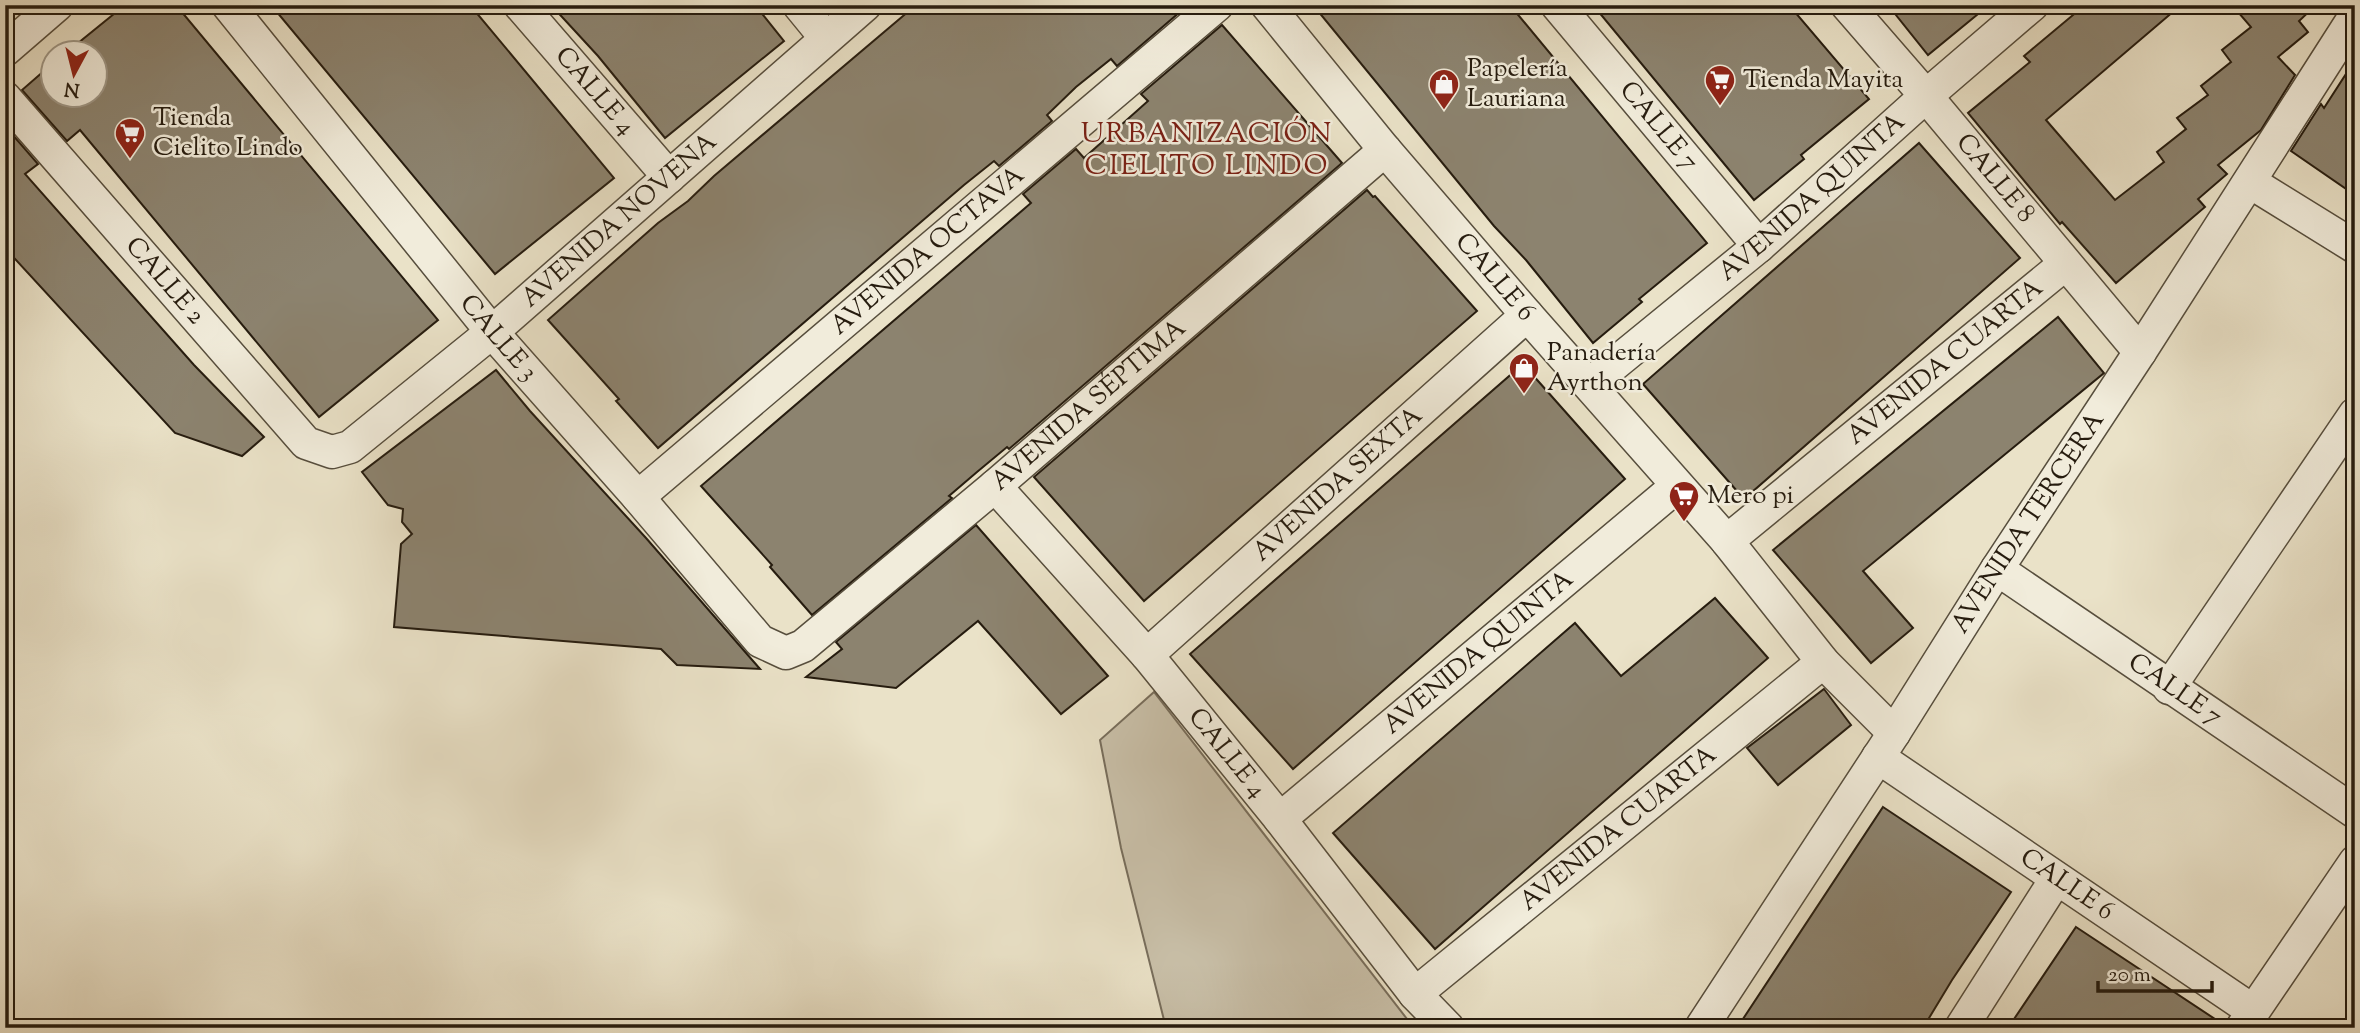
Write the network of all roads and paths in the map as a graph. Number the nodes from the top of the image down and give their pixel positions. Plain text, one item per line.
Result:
1 (57, 5) edge
2 (228, 5) edge
3 (520, 5) edge
4 (799, 5) edge
5 (865, 5) edge
6 (1217, 5) edge
7 (1267, 5) edge
8 (1557, 5) edge
9 (1847, 5) edge
10 (2032, 5) edge
11 (2355, 16) edge
12 (827, 38) junction
13 (5, 50) edge
14 (1926, 96) junction
15 (5, 99) edge
16 (1385, 150) junction
17 (669, 177) junction
18 (2250, 182) junction
19 (1759, 246) junction
20 (2355, 247) edge
21 (2065, 264) junction
22 (1527, 315) junction
23 (492, 332) junction
24 (2140, 352) junction
25 (1590, 384) junction
26 (2355, 414) edge
27 (332, 452) joint
28 (995, 486) junction
29 (1677, 486) junction
30 (638, 497) junction
31 (1727, 541) junction
32 (1997, 569) junction
33 (786, 653) joint
34 (1147, 655) junction
35 (1824, 662) junction
36 (2169, 688) junction
37 (1886, 745) junction
38 (2355, 812) edge
39 (1280, 819) junction
40 (2355, 862) edge
41 (2056, 878) junction
42 (1415, 994) junction
43 (2248, 1020) edge
44 (1448, 1028) edge
45 (1701, 1028) edge
46 (1961, 1028) edge

1 - 13 street
2 - 23 street, CALLE 3
3 - 17 street, CALLE 4
4 - 12 street
5 - 12 street, AVENIDA NOVENA
6 - 30 street, AVENIDA OCTAVA
7 - 16 street, CALLE 6
8 - 19 street, CALLE 7
9 - 14 street, CALLE 8
10 - 14 street, AVENIDA QUINTA
11 - 18 street, AVENIDA TERCERA
12 - 17 street, AVENIDA NOVENA
14 - 19 street, AVENIDA QUINTA
14 - 21 street, CALLE 8
15 - 27 street, CALLE 2
16 - 22 street, CALLE 6
16 - 28 street, AVENIDA SÉPTIMA
17 - 23 street, AVENIDA NOVENA
18 - 20 street
18 - 24 street, AVENIDA TERCERA
19 - 25 street, AVENIDA QUINTA
21 - 24 street, CALLE 8
21 - 31 street, AVENIDA CUARTA
22 - 25 street, CALLE 6
22 - 34 street, AVENIDA SEXTA
23 - 27 street, AVENIDA NOVENA
23 - 30 street, CALLE 3
24 - 32 street, AVENIDA TERCERA
25 - 29 street, CALLE 6
26 - 36 street
28 - 33 street, AVENIDA SÉPTIMA
28 - 34 street, CALLE 4
29 - 31 street, CALLE 6
29 - 39 street, AVENIDA QUINTA
30 - 33 street, CALLE 3
31 - 35 street, CALLE 6
32 - 36 street, CALLE 7
32 - 37 street, AVENIDA TERCERA
34 - 39 street, CALLE 4
35 - 37 street, CALLE 6
35 - 42 street, AVENIDA CUARTA
36 - 38 street, CALLE 7
37 - 41 street, CALLE 6
37 - 45 street, AVENIDA TERCERA
39 - 42 street, CALLE 4
40 - 43 street
41 - 43 street, CALLE 6
41 - 46 street
42 - 44 street, CALLE 4

